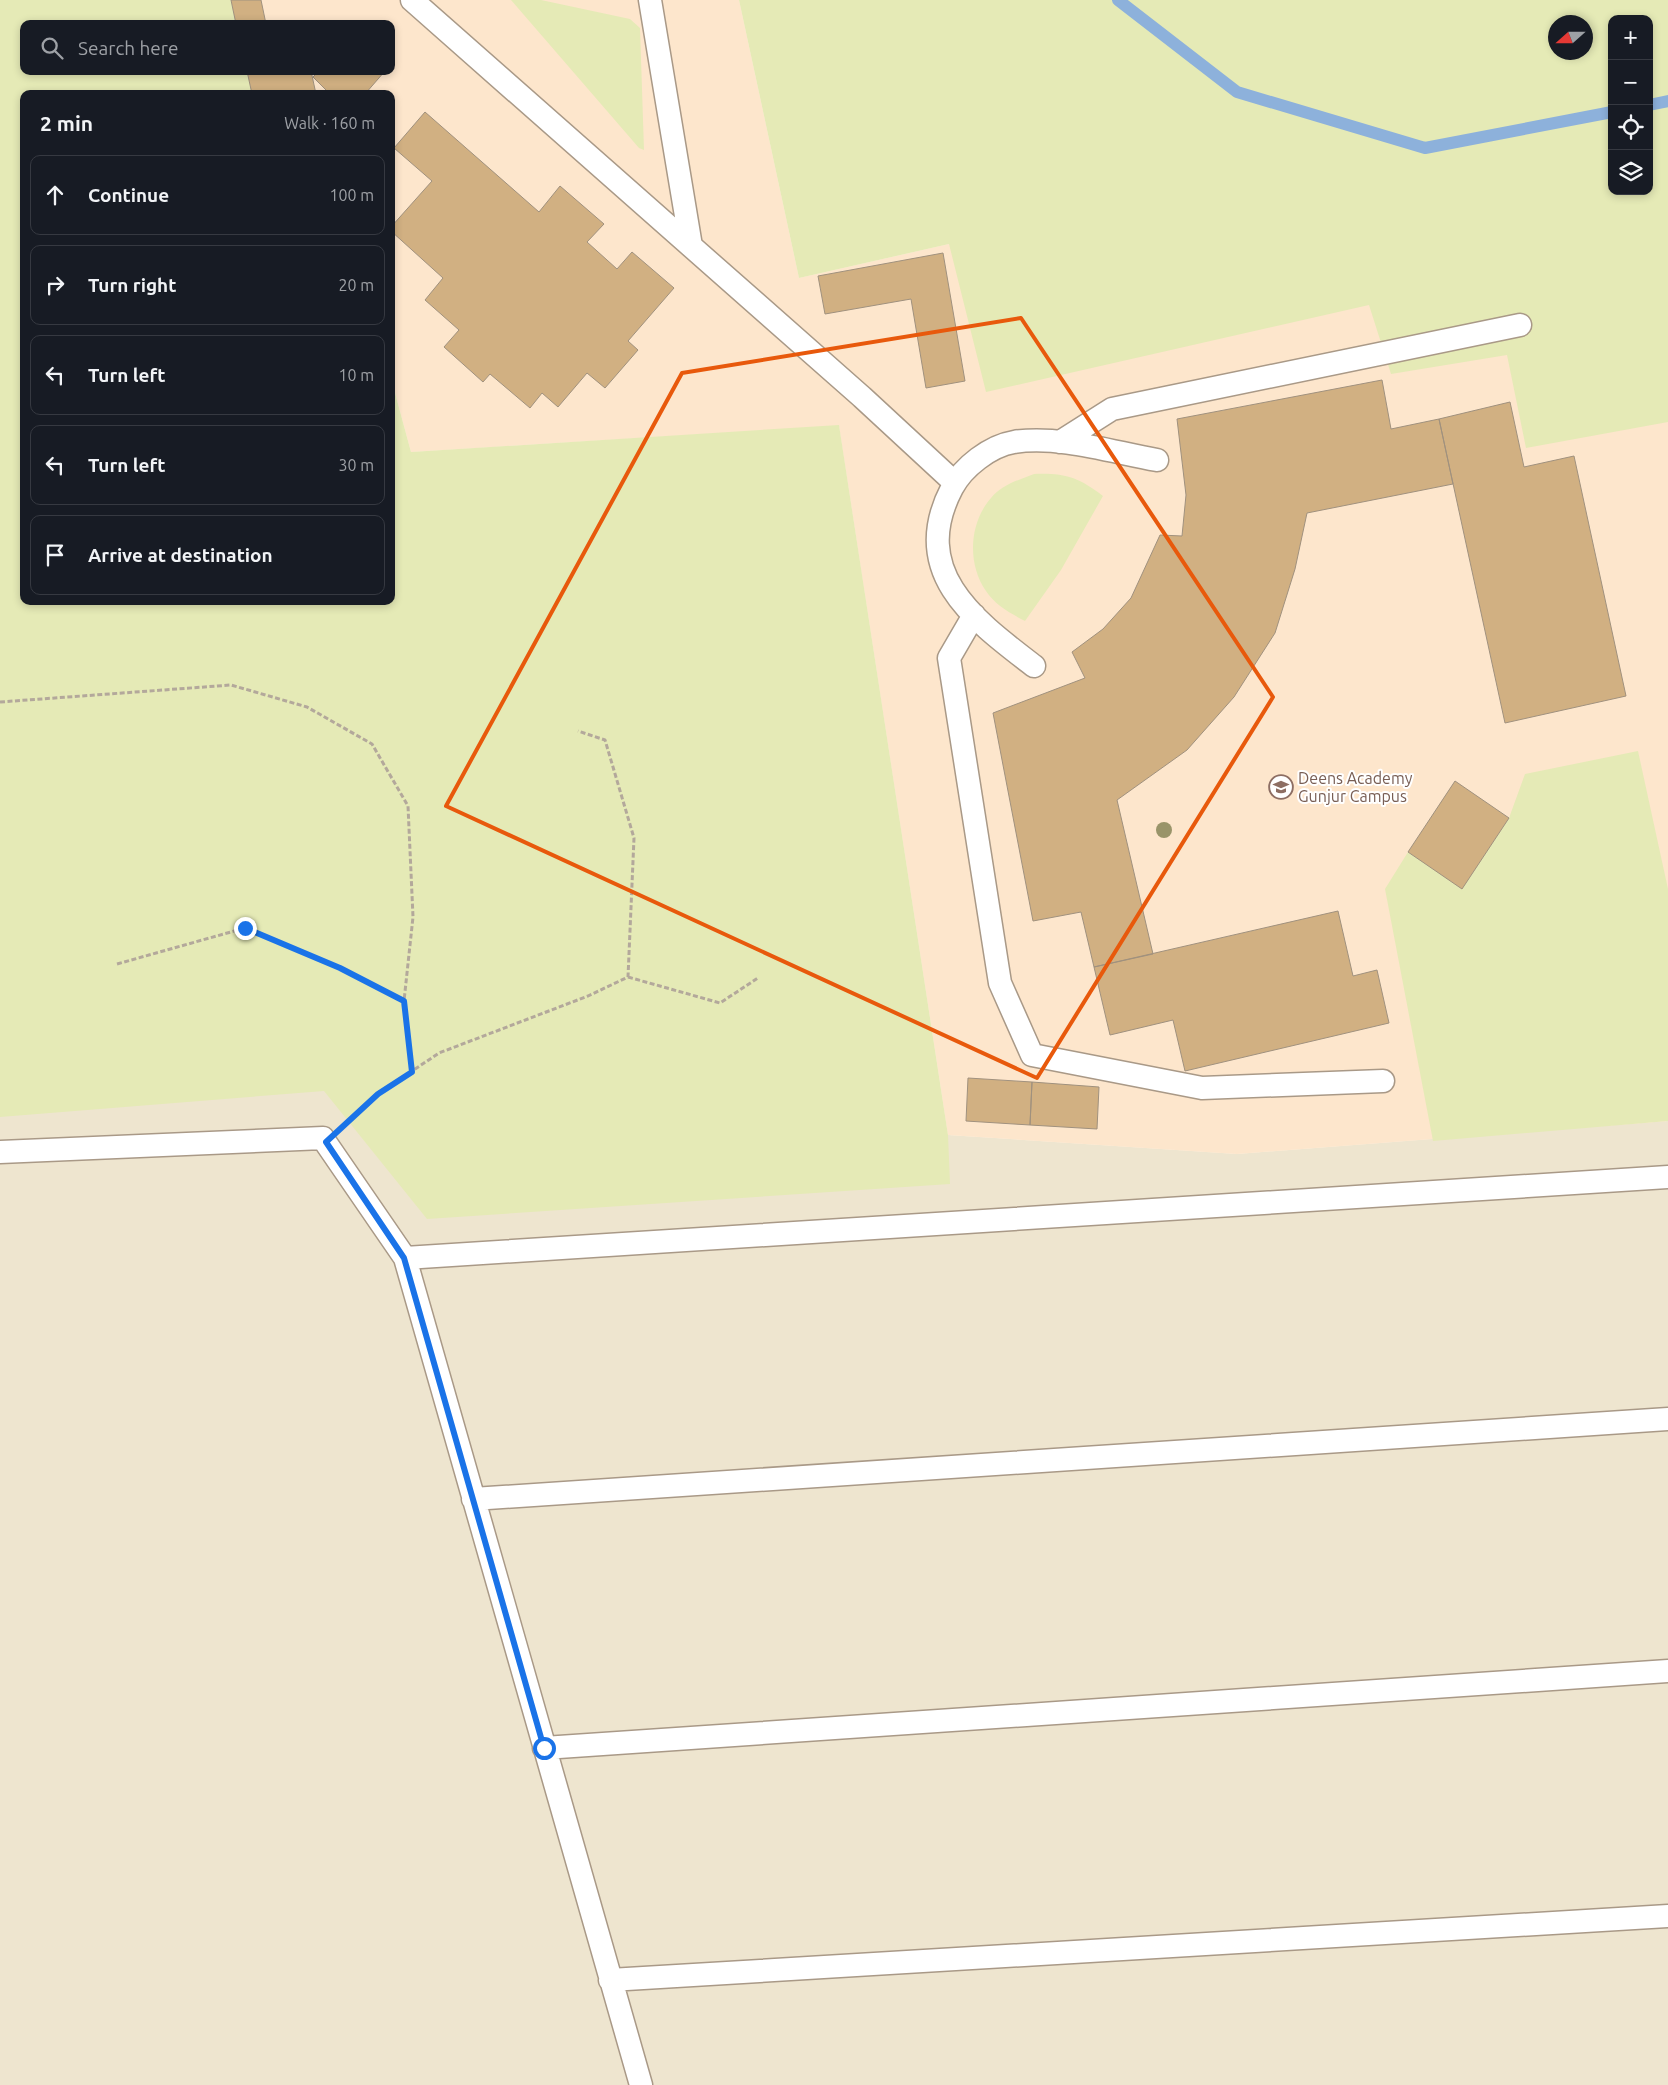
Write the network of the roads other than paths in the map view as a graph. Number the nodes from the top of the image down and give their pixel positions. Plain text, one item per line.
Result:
1 (412, 0) edge
2 (650, 0) edge
3 (691, 246) junction
4 (1520, 325) dead end
5 (1060, 442) junction
6 (1157, 460) dead end
7 (955, 483) junction
8 (974, 615) junction
9 (1034, 666) dead end
10 (1383, 1081) dead end
11 (0, 1152) edge
12 (1668, 1177) edge
13 (404, 1258) junction
14 (1668, 1419) edge
15 (473, 1499) junction
16 (1668, 1671) edge
17 (544, 1748) junction
18 (1668, 1916) edge
19 (610, 1980) junction
20 (641, 2085) edge

1 - 3 lane
2 - 3 lane
3 - 7 lane
4 - 5 lane
5 - 6 lane
5 - 7 lane
7 - 8 lane
8 - 9 lane
8 - 10 lane
11 - 13 lane
12 - 13 lane
13 - 15 lane
14 - 15 lane
15 - 17 lane
16 - 17 lane
17 - 19 lane
18 - 19 lane
19 - 20 lane

